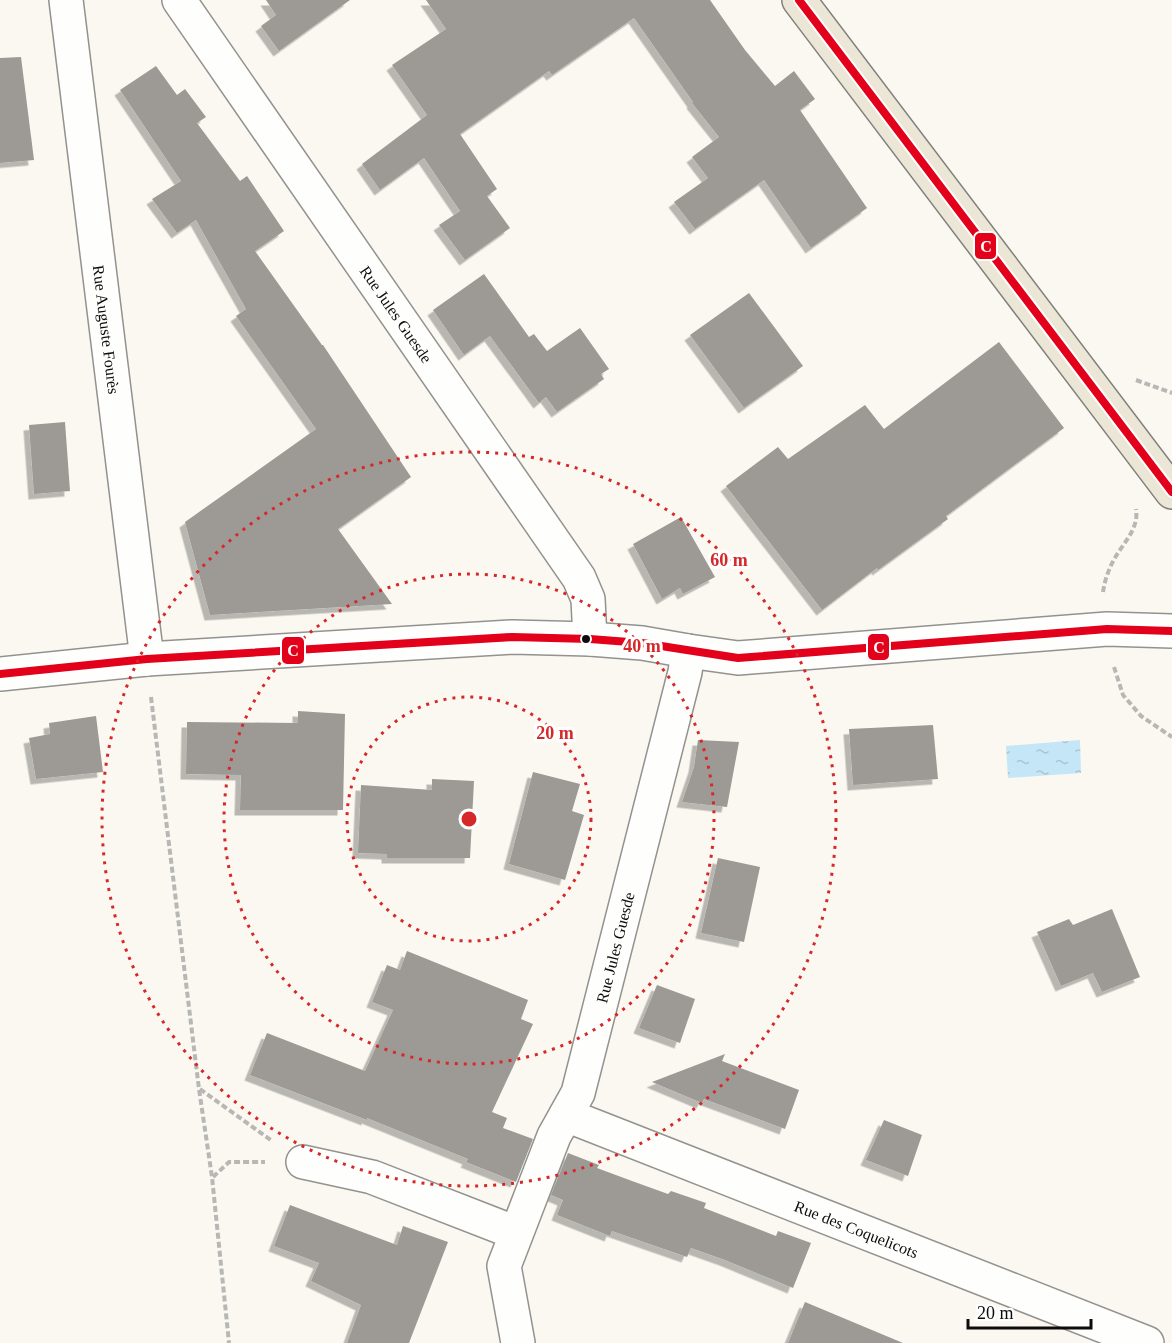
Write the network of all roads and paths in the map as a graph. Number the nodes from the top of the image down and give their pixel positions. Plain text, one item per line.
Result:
1 (66, 0) edge
2 (179, 0) edge
3 (799, 0) edge
4 (1136, 380) dead end
5 (1172, 393) edge
6 (1172, 492) edge
7 (1135, 507) dead end
8 (1103, 599) dead end
9 (1172, 631) edge
10 (590, 639) junction
11 (688, 651) junction
12 (147, 659) junction
13 (1113, 661) dead end
14 (0, 674) edge
15 (1172, 737) edge
16 (199, 1089) junction
17 (566, 1114) junction
18 (303, 1162) junction
19 (212, 1177) junction
20 (516, 1233) junction
21 (229, 1343) edge
22 (518, 1343) edge
23 (1147, 1343) edge

1 - 12 street, Rue Auguste Fourès
2 - 10 street, Rue Jules Guesde
3 - 6 main road
4 - 5 path
7 - 8 path
9 - 11 street
10 - 11 street
10 - 12 street
11 - 17 street, Rue Jules Guesde
12 - 14 street
12 - 16 path
13 - 15 path
16 - 18 path
16 - 19 path
17 - 20 street, Rue Jules Guesde
17 - 23 street, Rue des Coquelicots
18 - 19 path
18 - 20 street
19 - 21 path
20 - 22 street, Rue Jules Guesde

